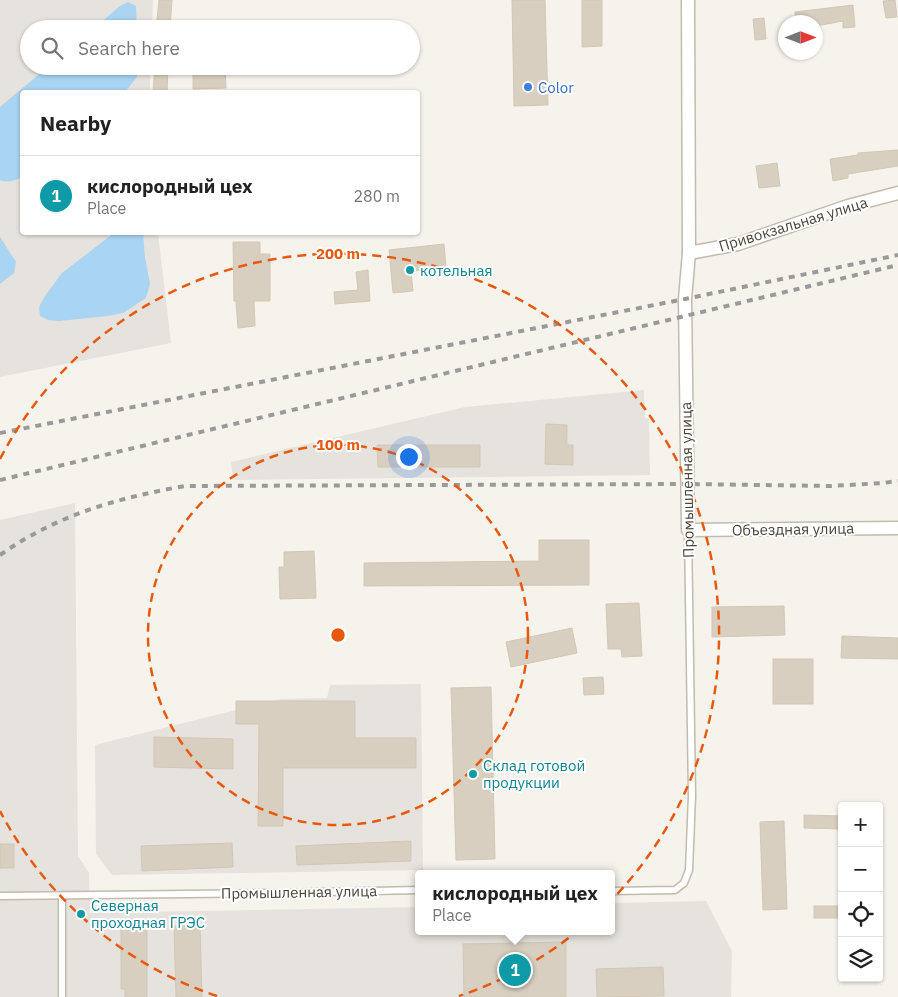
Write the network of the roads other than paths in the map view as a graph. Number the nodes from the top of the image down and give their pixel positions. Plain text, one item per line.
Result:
1 (688, 0) edge
2 (898, 194) edge
3 (689, 253) junction
4 (898, 528) edge
5 (688, 530) junction
6 (415, 890) edge
7 (615, 890) edge
8 (0, 896) edge
9 (62, 896) junction
10 (62, 997) edge

1 - 3 street, Промышленная улица
2 - 3 street, Привокзальная улица
3 - 5 street, Промышленная улица
4 - 5 street, Объездная улица
5 - 7 lane, Промышленная улица
6 - 9 lane, Промышленная улица
8 - 9 lane, Промышленная улица
9 - 10 lane

